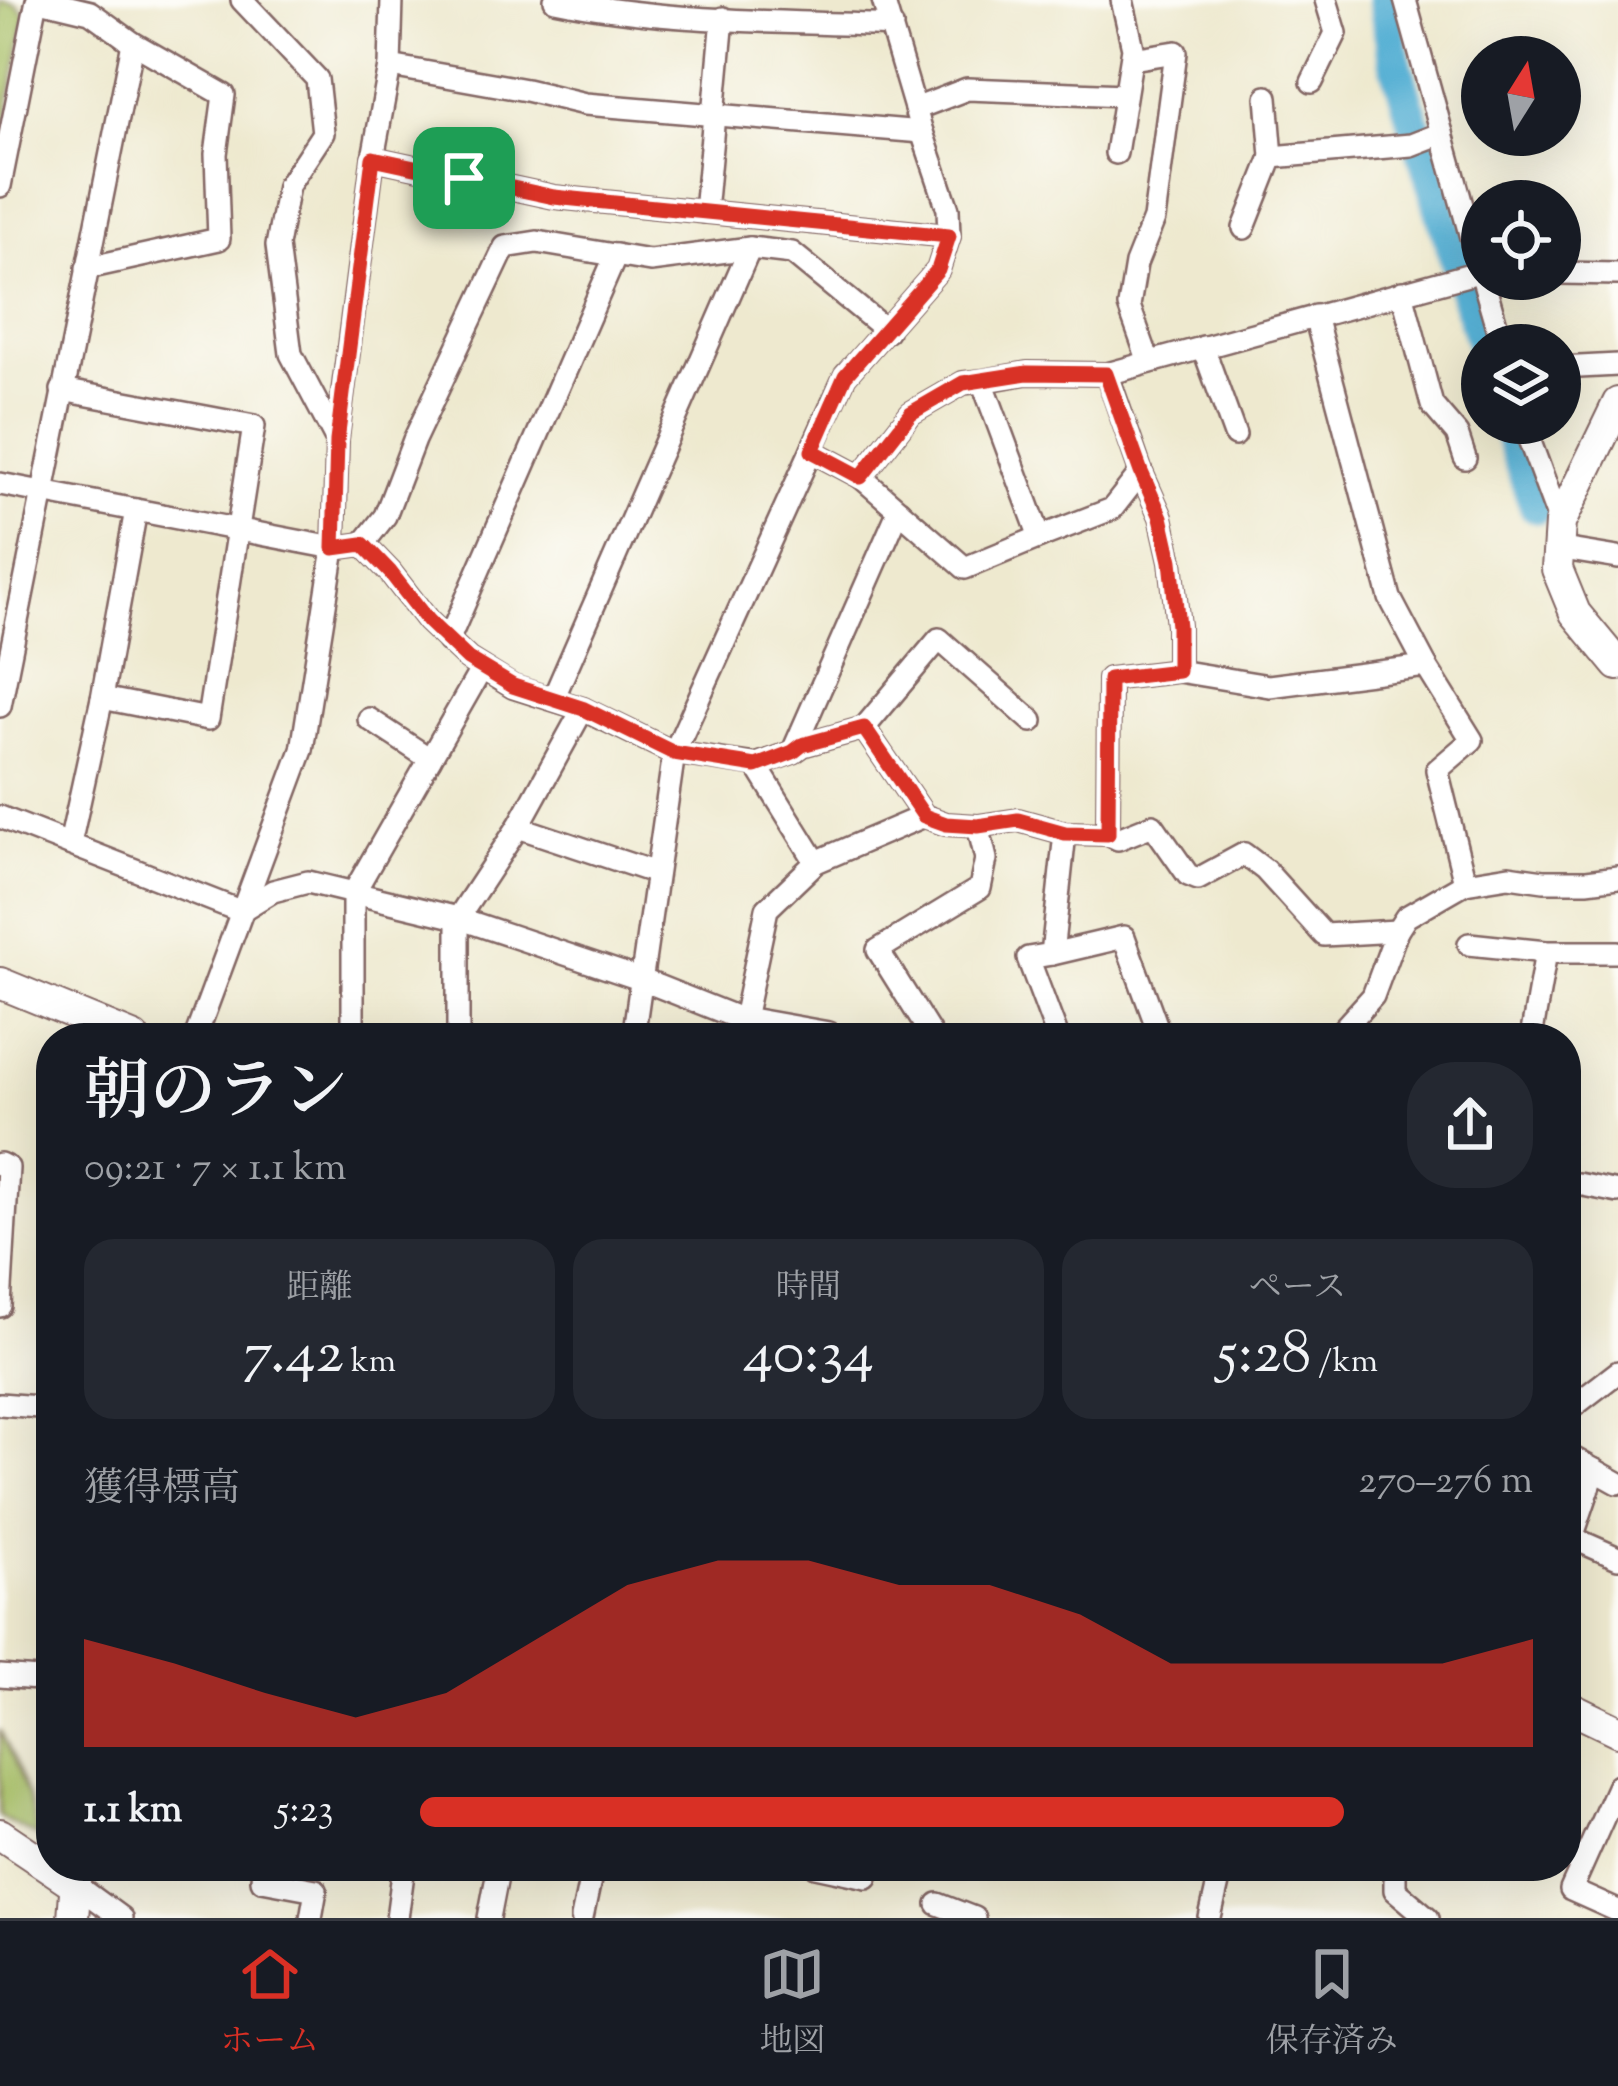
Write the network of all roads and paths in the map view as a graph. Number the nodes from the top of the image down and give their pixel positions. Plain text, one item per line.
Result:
1 (39, 0) edge
2 (242, 0) edge
3 (392, 0) edge
4 (555, 0) edge
5 (883, 0) edge
6 (1123, 0) edge
7 (1326, 0) edge
8 (1405, 0) edge
9 (635, 6) edge
10 (723, 18) junction
11 (892, 26) junction
12 (133, 43) junction
13 (1132, 58) junction
14 (391, 66) junction
15 (1312, 82) dead end
16 (1125, 95) junction
17 (1267, 97) dead end
18 (915, 109) junction
19 (713, 115) junction
20 (922, 132) junction
21 (1437, 134) junction
22 (1117, 153) dead end
23 (373, 158) junction
24 (1272, 158) junction
25 (0, 186) edge
26 (705, 212) junction
27 (1461, 223) edge
28 (1244, 229) dead end
29 (949, 236) junction
30 (750, 248) junction
31 (616, 255) junction
32 (87, 268) junction
33 (1581, 273) edge
34 (1618, 274) edge
35 (1461, 278) edge
36 (1402, 292) junction
37 (1315, 316) junction
38 (887, 331) junction
39 (1203, 347) junction
40 (1149, 362) junction
41 (1618, 365) edge
42 (1581, 367) edge
43 (1106, 374) junction
44 (982, 381) junction
45 (62, 390) junction
46 (1618, 403) edge
47 (1235, 435) dead end
48 (337, 441) junction
49 (1530, 444) edge
50 (812, 451) junction
51 (1465, 458) dead end
52 (1141, 472) junction
53 (861, 477) junction
54 (0, 484) edge
55 (41, 492) junction
56 (136, 510) junction
57 (899, 510) junction
58 (237, 530) junction
59 (1558, 536) junction
60 (1040, 537) junction
61 (363, 544) junction
62 (334, 548) junction
63 (1618, 558) edge
64 (448, 640) junction
65 (1618, 665) edge
66 (1426, 666) junction
67 (482, 668) junction
68 (1178, 671) junction
69 (102, 698) junction
70 (553, 699) junction
71 (0, 706) edge
72 (584, 709) junction
73 (369, 719) dead end
74 (1032, 721) dead end
75 (864, 728) junction
76 (793, 752) junction
77 (674, 753) junction
78 (430, 759) junction
79 (756, 766) junction
80 (924, 816) junction
81 (0, 817) edge
82 (978, 826) junction
83 (518, 827) junction
84 (1065, 833) junction
85 (1108, 834) junction
86 (70, 844) junction
87 (816, 862) junction
88 (656, 874) junction
89 (1618, 877) edge
90 (1466, 883) junction
91 (353, 894) junction
92 (240, 911) junction
93 (458, 918) junction
94 (1397, 931) junction
95 (1469, 944) dead end
96 (1546, 952) junction
97 (1618, 952) edge
98 (1052, 954) junction
99 (640, 979) junction
100 (0, 983) edge
101 (97, 1023) edge
102 (200, 1023) edge
103 (353, 1023) edge
104 (458, 1023) edge
105 (635, 1023) edge
106 (732, 1023) edge
107 (743, 1023) edge
108 (924, 1023) edge
109 (1052, 1023) edge
110 (1155, 1023) edge
111 (1349, 1023) edge
112 (1534, 1023) edge
113 (0, 1164) edge
114 (1581, 1185) edge
115 (1618, 1192) edge
116 (0, 1306) edge
117 (1618, 1372) edge
118 (1581, 1400) edge
119 (0, 1404) edge
120 (36, 1407) edge
121 (1581, 1462) edge
122 (1595, 1470) junction
123 (1618, 1483) edge
124 (1581, 1506) edge
125 (1581, 1541) edge
126 (1618, 1558) edge
127 (0, 1676) edge
128 (36, 1679) edge
129 (1581, 1713) edge
130 (1618, 1731) edge
131 (1618, 1785) edge
132 (0, 1834) edge
133 (36, 1863) edge
134 (1581, 1868) edge
135 (267, 1881) edge
136 (402, 1881) edge
137 (496, 1881) edge
138 (590, 1881) edge
139 (1219, 1881) edge
140 (1394, 1881) edge
141 (1575, 1881) edge
142 (75, 1895) edge
143 (938, 1904) dead end
144 (1618, 1911) edge
145 (121, 1918) edge
146 (311, 1918) edge
147 (398, 1918) edge
148 (489, 1918) edge
149 (582, 1918) edge
150 (974, 1918) edge
151 (1210, 1918) edge
152 (1428, 1918) edge

1 - 12 street
1 - 25 street
2 - 48 street
3 - 14 street
4 - 9 street
5 - 11 street
6 - 13 street
7 - 15 street
8 - 21 street
9 - 10 street
10 - 11 street
10 - 19 street
11 - 18 street
12 - 32 street
12 - 32 street
13 - 16 street
13 - 40 street
14 - 19 street
14 - 23 street
16 - 18 street
16 - 22 street
17 - 24 street
18 - 20 street
19 - 20 street
19 - 26 street
20 - 29 street
21 - 24 street
21 - 27 street
23 - 26 street
23 - 48 street
24 - 28 street
26 - 29 street
29 - 38 street
30 - 31 street
30 - 38 street
30 - 70 street
31 - 61 street
31 - 64 street
32 - 45 street
33 - 34 street
35 - 36 street
36 - 37 street
36 - 51 street
37 - 39 street
37 - 66 street
38 - 50 street
39 - 40 street
39 - 47 street
40 - 43 street
41 - 42 street
43 - 44 street
43 - 52 street
44 - 53 street
44 - 60 street
45 - 55 street
45 - 58 street
46 - 59 street
48 - 62 street
49 - 59 street
50 - 53 street
50 - 77 street
52 - 60 street
52 - 68 street
53 - 57 street
54 - 55 street
55 - 56 street
55 - 71 street
56 - 58 street
56 - 69 street
57 - 60 street
57 - 76 street
58 - 62 street
58 - 69 street
59 - 63 street
59 - 65 street
61 - 62 street
61 - 64 street
62 - 92 street
64 - 67 street
66 - 68 street
66 - 90 street
67 - 70 street
67 - 78 street
68 - 85 street
69 - 86 street
70 - 72 street
72 - 77 street
72 - 83 street
73 - 78 street
74 - 75 street
75 - 76 street
75 - 80 street
76 - 79 street
77 - 79 street
77 - 88 street
78 - 91 street
79 - 87 street
80 - 82 street
80 - 87 street
81 - 86 street
82 - 84 street
82 - 108 street
83 - 88 street
83 - 93 street
84 - 85 street
84 - 98 street
85 - 94 street
86 - 92 street
87 - 107 street
88 - 99 street
89 - 90 street
90 - 94 street
91 - 92 street
91 - 93 street
91 - 103 street
92 - 102 street
93 - 99 street
93 - 104 street
94 - 111 street
95 - 96 street
96 - 97 street
96 - 112 street
98 - 109 street
98 - 110 street
99 - 105 street
99 - 106 street
100 - 101 street
113 - 116 street
114 - 115 street
117 - 118 street
119 - 120 street
121 - 122 street
122 - 123 street
122 - 124 street
125 - 126 street
127 - 128 street
129 - 130 street
131 - 134 street
132 - 133 street
135 - 146 street
136 - 147 street
137 - 148 street
138 - 149 street
139 - 151 street
140 - 152 street
141 - 144 street
142 - 145 street
143 - 150 street

